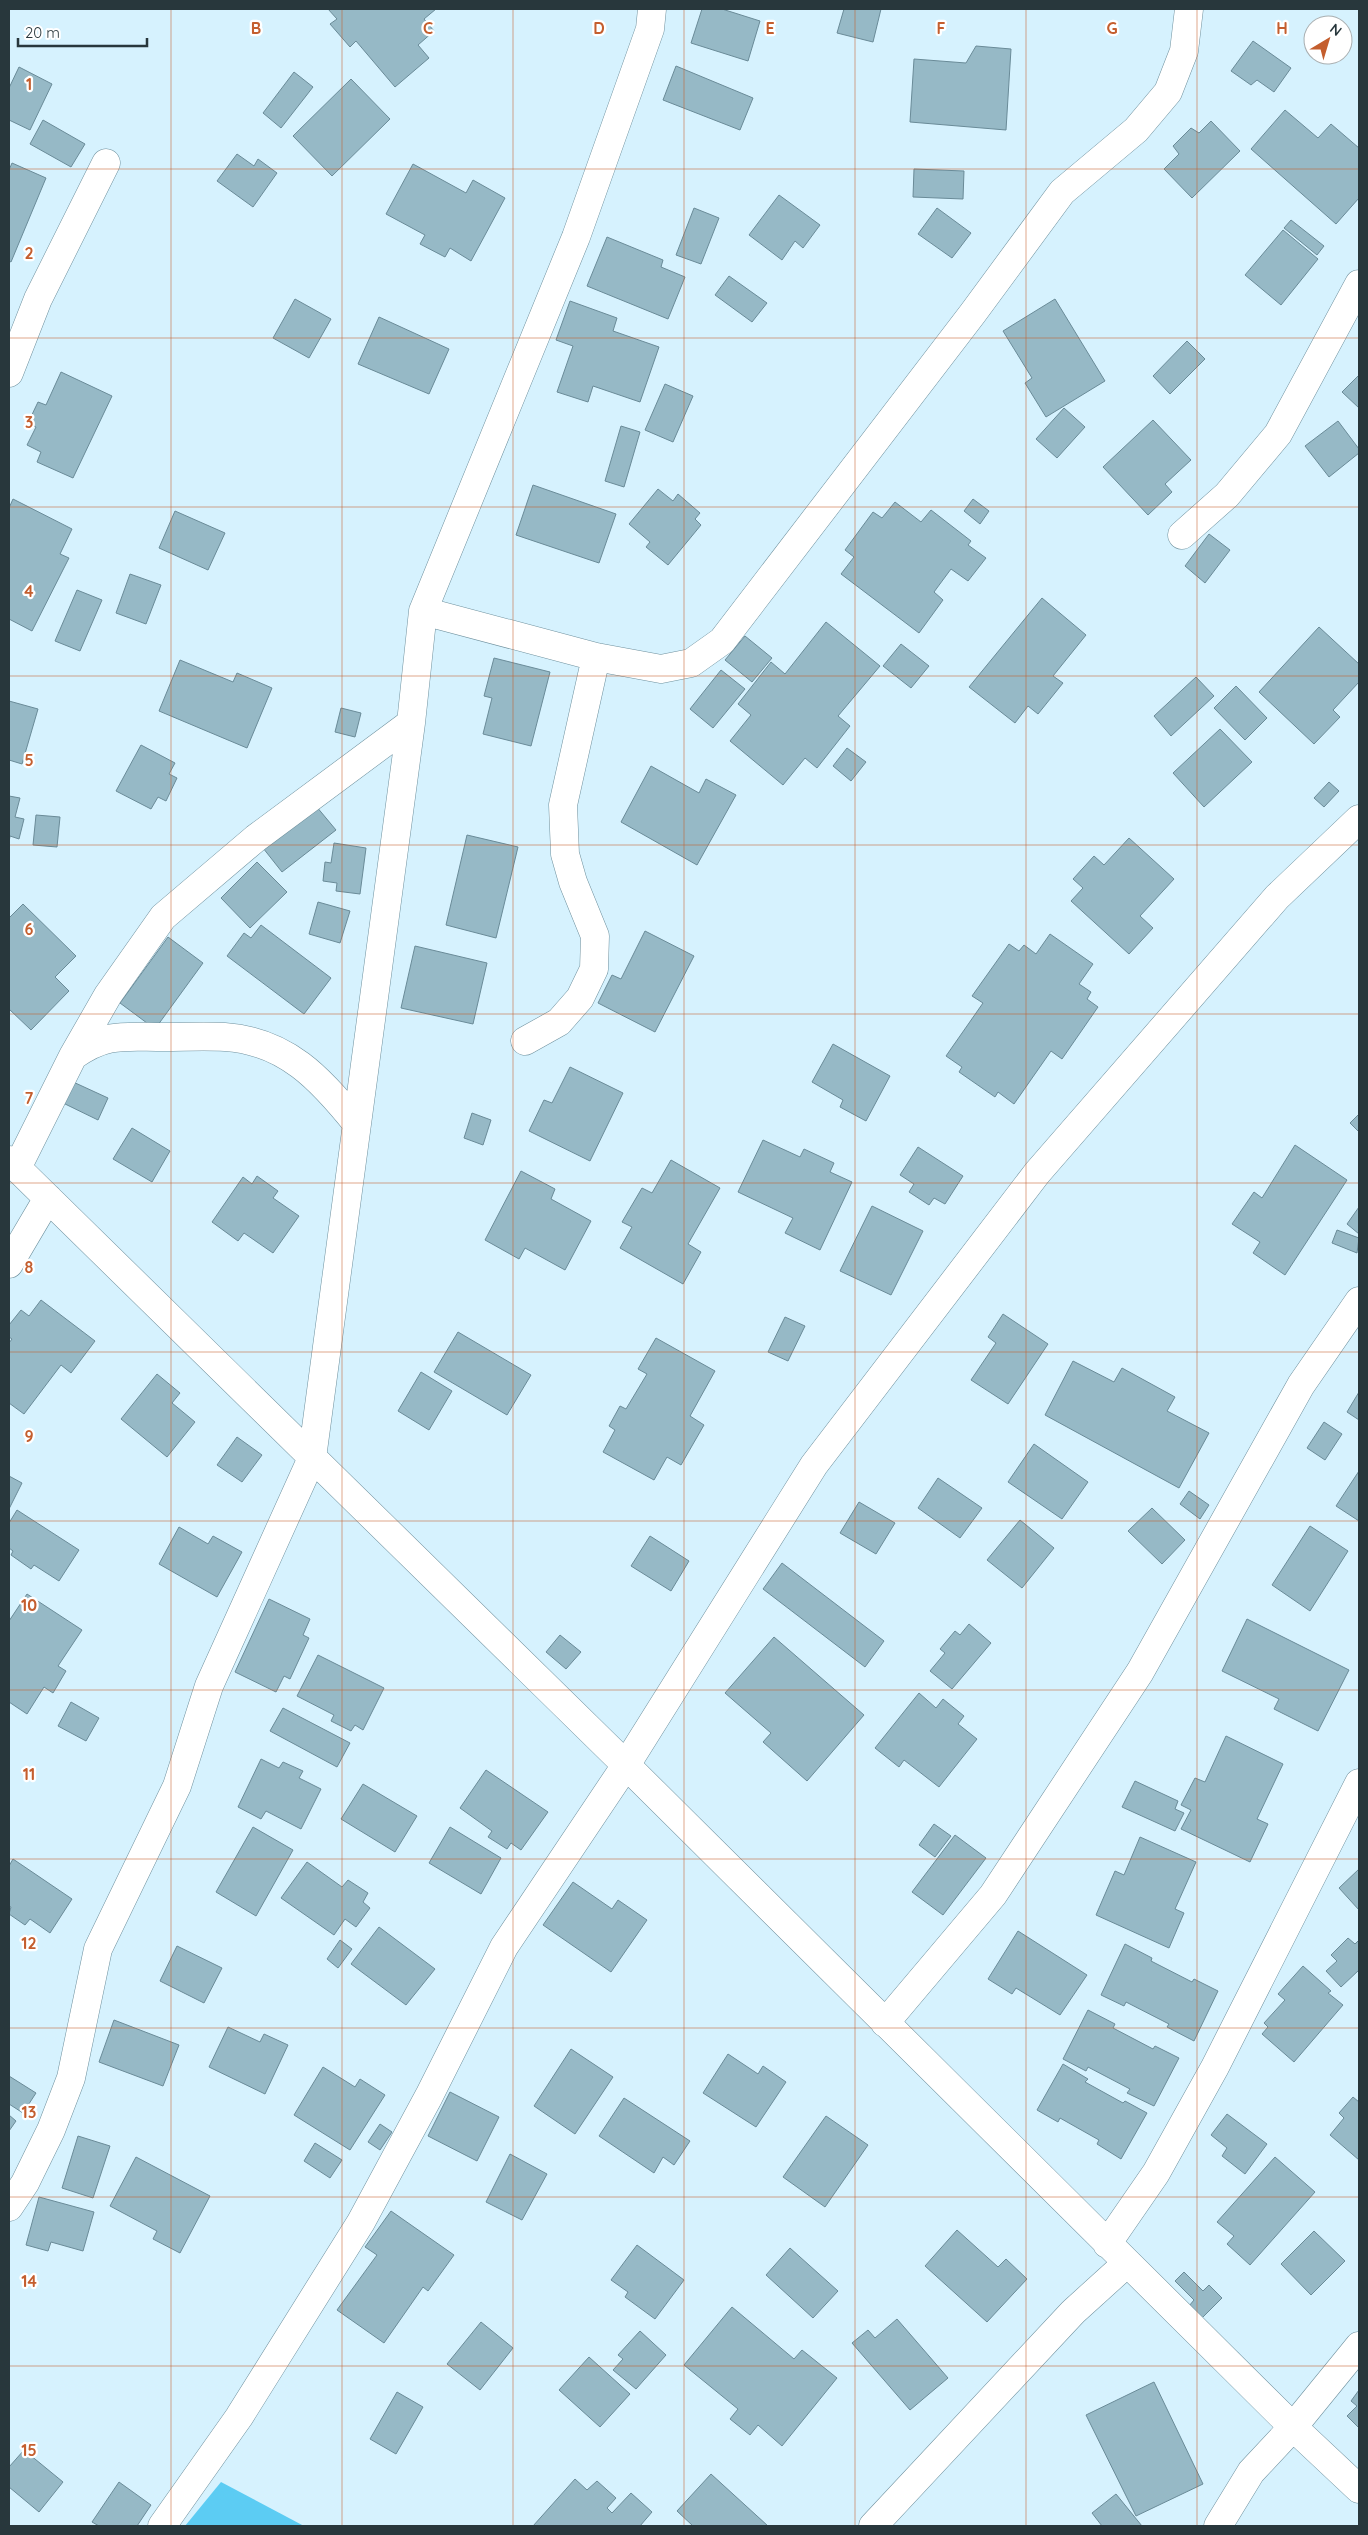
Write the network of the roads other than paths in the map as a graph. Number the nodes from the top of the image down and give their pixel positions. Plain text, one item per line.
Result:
1 (652, 9) edge
2 (1189, 9) edge
3 (106, 163) dead end
4 (1359, 284) edge
5 (9, 373) edge
6 (1182, 535) dead end
7 (423, 611) junction
8 (596, 657) junction
9 (411, 723) junction
10 (1359, 819) edge
11 (525, 1041) dead end
12 (73, 1056) junction
13 (357, 1124) junction
14 (13, 1164) edge
15 (48, 1198) junction
16 (9, 1264) edge
17 (1359, 1300) edge
18 (312, 1458) junction
19 (626, 1765) junction
20 (1359, 1783) edge
21 (885, 2023) junction
22 (9, 2207) edge
23 (1107, 2244) junction
24 (1126, 2263) junction
25 (1359, 2346) edge
26 (1293, 2428) junction
27 (1359, 2489) edge
28 (162, 2526) edge
29 (873, 2526) edge
30 (1218, 2526) edge

1 - 7 street
2 - 8 street
3 - 5 street
4 - 6 street
7 - 8 street
7 - 9 street
8 - 11 street
9 - 12 street
9 - 13 street
10 - 19 street
12 - 13 street
12 - 14 street
13 - 18 street
14 - 15 street
15 - 16 street
15 - 18 street
17 - 21 street
18 - 19 street
18 - 22 street
19 - 21 street
19 - 28 street
20 - 23 street
21 - 23 street
23 - 24 street
24 - 26 street
24 - 29 street
25 - 26 street
26 - 27 street
26 - 30 street

